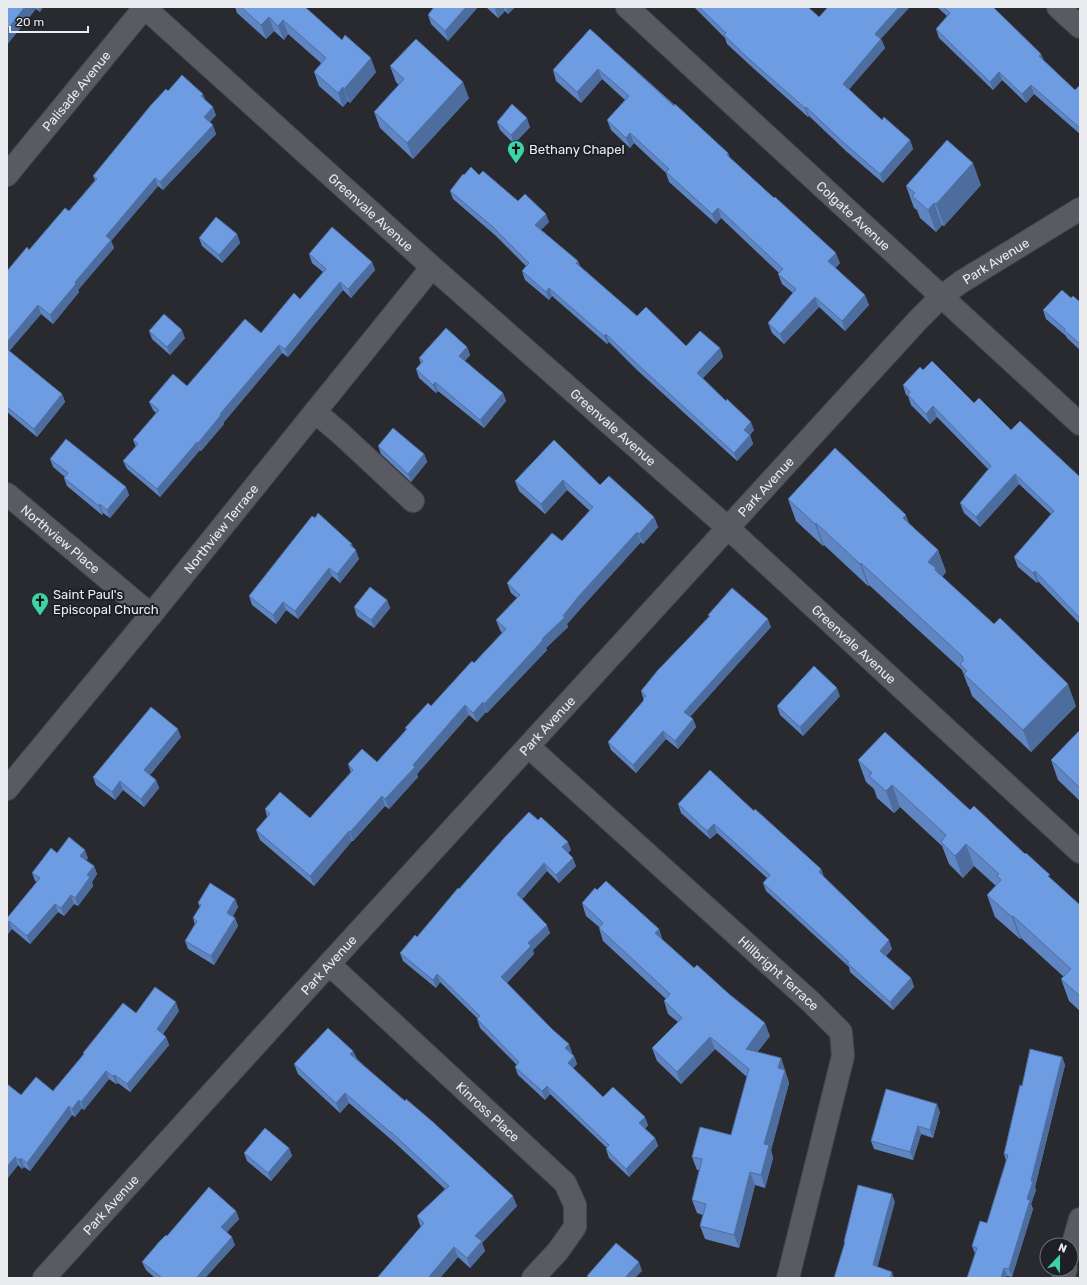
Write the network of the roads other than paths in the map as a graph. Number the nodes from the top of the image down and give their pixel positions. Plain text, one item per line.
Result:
1 (144, 7) edge
2 (627, 7) edge
3 (1058, 7) edge
4 (1080, 27) edge
5 (7, 176) edge
6 (1080, 209) edge
7 (432, 267) junction
8 (941, 297) junction
9 (315, 412) junction
10 (1080, 424) edge
11 (7, 494) edge
12 (413, 501) dead end
13 (728, 528) junction
14 (151, 615) junction
15 (529, 747) junction
16 (7, 789) edge
17 (1080, 852) edge
18 (329, 964) junction
19 (1080, 1219) edge
20 (1075, 1237) edge
21 (44, 1278) edge
22 (533, 1278) edge
23 (788, 1278) edge

1 - 5 street, Palisade Avenue
1 - 7 street, Greenvale Avenue
2 - 8 street, Colgate Avenue
3 - 4 street
6 - 8 street, Park Avenue
7 - 9 street, Northview Terrace
7 - 13 street, Greenvale Avenue
8 - 10 street, Colgate Avenue
8 - 13 street, Park Avenue
9 - 12 street
9 - 14 street, Northview Terrace
11 - 14 street, Northview Place
13 - 15 street, Park Avenue
13 - 17 street, Greenvale Avenue
14 - 16 street, Northview Terrace
15 - 18 street, Park Avenue
15 - 23 street, Hillbright Terrace
18 - 21 street, Park Avenue
18 - 22 street, Kinross Place
19 - 20 street

